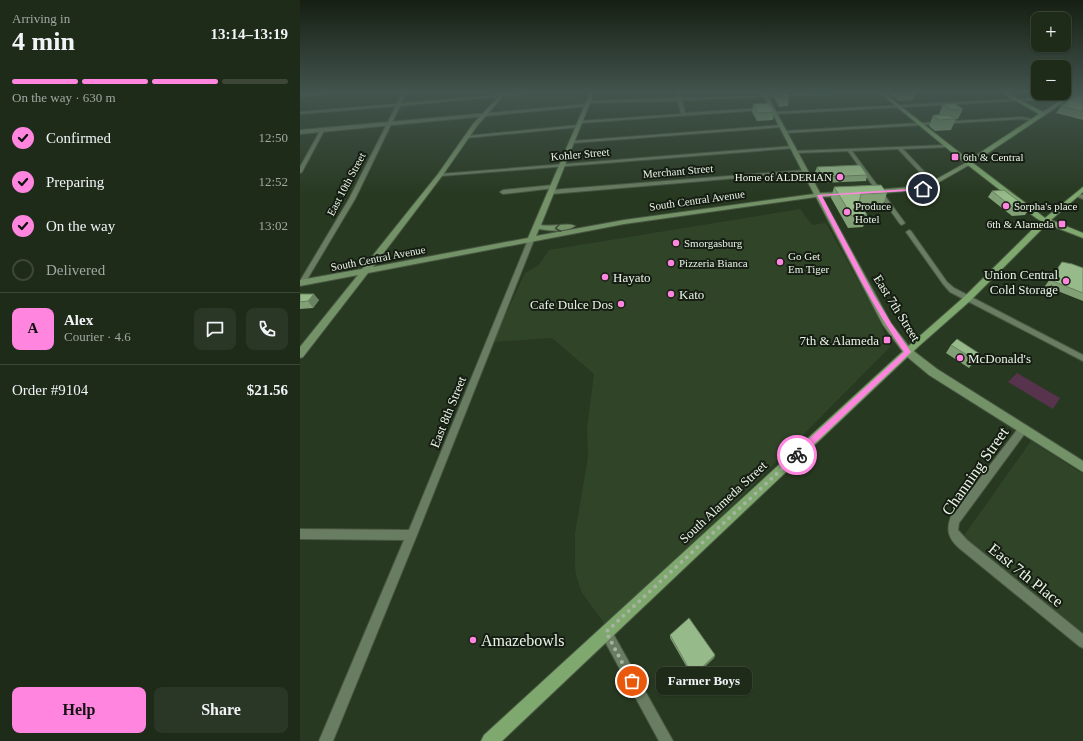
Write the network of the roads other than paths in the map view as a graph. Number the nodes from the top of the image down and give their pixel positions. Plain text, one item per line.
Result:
1 (339, 128) edge
2 (388, 128) edge
3 (473, 128) edge
4 (549, 128) edge
5 (579, 128) edge
6 (761, 128) edge
7 (783, 128) edge
8 (860, 128) edge
9 (925, 128) edge
10 (1023, 128) edge
11 (323, 129) junction
12 (300, 132) edge
13 (785, 132) junction
14 (466, 137) junction
15 (573, 142) junction
16 (947, 146) junction
17 (900, 148) junction
18 (794, 150) junction
19 (849, 150) junction
20 (969, 163) junction
21 (563, 166) junction
22 (806, 171) junction
23 (300, 172) edge
24 (440, 176) junction
25 (933, 184) junction
26 (1083, 189) edge
27 (552, 190) junction
28 (503, 192) dead end
29 (878, 192) junction
30 (854, 193) edge
31 (868, 193) edge
32 (819, 195) junction
33 (1080, 196) edge
34 (624, 222) junction
35 (1046, 222) junction
36 (902, 223) dead end
37 (537, 226) junction
38 (909, 232) dead end
39 (1083, 236) edge
40 (531, 240) junction
41 (365, 272) junction
42 (301, 283) edge
43 (967, 298) junction
44 (302, 349) edge
45 (908, 352) junction
46 (1083, 358) edge
47 (1023, 429) junction
48 (1083, 467) edge
49 (953, 530) joint
50 (300, 534) edge
51 (412, 535) junction
52 (606, 632) junction
53 (1083, 642) edge
54 (326, 741) edge
55 (490, 741) edge
56 (666, 741) edge

1 - 11 street
2 - 42 street, East 10th Street
3 - 14 main road
4 - 14 street
5 - 15 main road, East 8th Street
6 - 15 street
7 - 13 main road, East 7th Street
8 - 13 street
9 - 16 main road
10 - 20 main road
11 - 12 street
11 - 23 street
13 - 18 main road, East 7th Street
14 - 24 main road
15 - 21 main road, East 8th Street
16 - 17 street, Kohler Street
16 - 20 main road
17 - 19 street, Kohler Street
17 - 25 street
18 - 19 street, Kohler Street
18 - 21 street, Kohler Street
18 - 22 main road, East 7th Street
19 - 29 street
20 - 25 main road
20 - 35 main road
21 - 24 street, Kohler Street
21 - 27 main road, East 8th Street
22 - 27 street, Merchant Street
22 - 32 main road, East 7th Street
24 - 41 main road
25 - 29 main road
26 - 33 main road, South Alameda Street
27 - 28 street, Merchant Street
27 - 37 main road, East 8th Street
29 - 31 main road
29 - 36 street
30 - 32 main road, South Central Avenue
32 - 34 main road, South Central Avenue
32 - 45 main road, East 7th Street
33 - 35 main road, South Alameda Street
34 -> 37 main road
34 - 40 main road, South Central Avenue
35 - 39 main road
35 - 43 main road, South Alameda Street
37 - 40 main road, East 8th Street
38 - 43 street
40 - 41 main road, South Central Avenue
40 - 51 street, East 8th Street
41 - 42 main road, South Central Avenue
41 - 44 main road
43 - 45 main road, South Alameda Street
43 - 46 street
45 - 47 main road, East 7th Street
45 - 52 main road, South Alameda Street
47 - 48 main road, East 7th Street
47 - 49 street, Channing Street
49 - 53 street, East 7th Place
50 - 51 street
51 - 54 street, East 8th Street
52 - 55 main road, South Alameda Street
52 - 56 street

